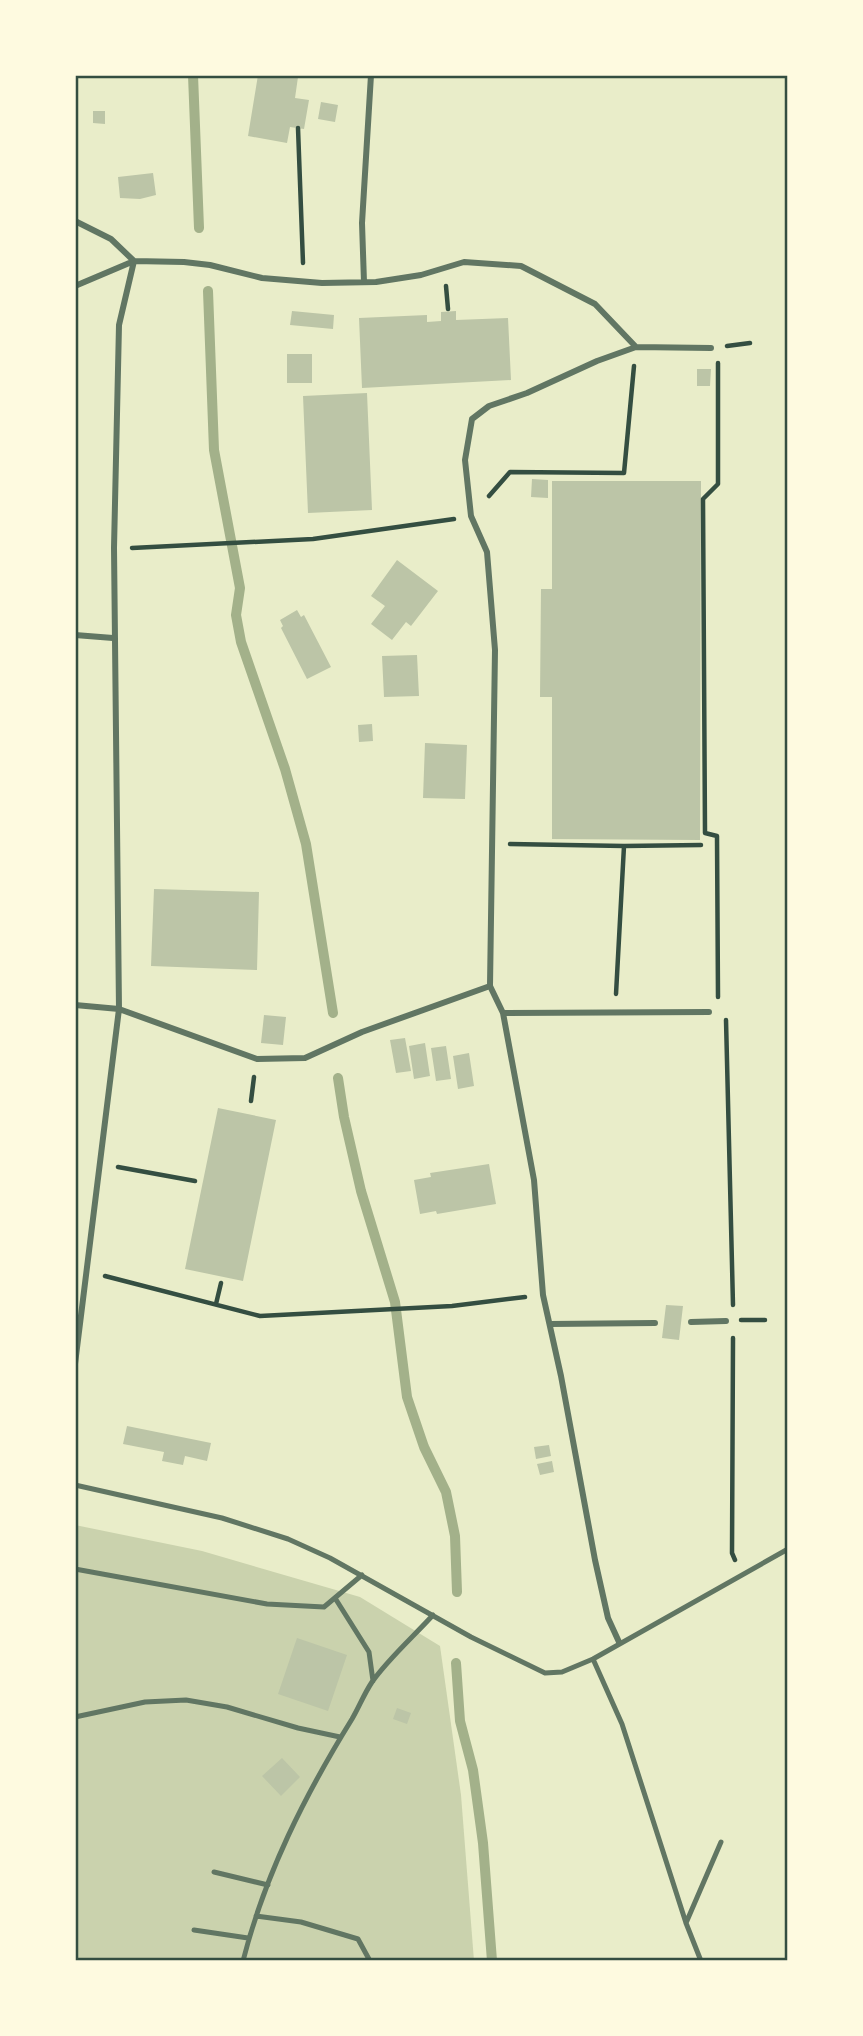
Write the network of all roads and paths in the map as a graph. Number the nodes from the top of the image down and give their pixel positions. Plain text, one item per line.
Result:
1 (371, 75) edge
2 (298, 128) dead end
3 (75, 221) edge
4 (134, 261) junction
5 (303, 282) junction
6 (364, 282) junction
7 (75, 286) edge
8 (636, 347) junction
9 (711, 348) dead end
10 (718, 361) dead end
11 (471, 516) junction
12 (114, 548) junction
13 (75, 635) edge
14 (113, 638) junction
15 (493, 844) junction
16 (701, 845) dead end
17 (624, 846) junction
18 (490, 986) junction
19 (75, 1005) edge
20 (119, 1009) junction
21 (615, 1012) junction
22 (718, 1012) junction
23 (503, 1013) junction
24 (709, 1013) joint
25 (100, 1164) junction
26 (195, 1181) dead end
27 (88, 1272) junction
28 (221, 1283) dead end
29 (543, 1295) junction
30 (216, 1304) junction
31 (733, 1307) dead end
32 (726, 1321) dead end
33 (691, 1322) dead end
34 (655, 1323) dead end
35 (550, 1324) junction
36 (733, 1334) dead end
37 (75, 1364) edge
38 (75, 1485) edge
39 (788, 1549) edge
40 (75, 1569) edge
41 (362, 1575) junction
42 (741, 1577) junction
43 (335, 1598) junction
44 (433, 1615) junction
45 (619, 1642) junction
46 (593, 1659) junction
47 (373, 1681) junction
48 (75, 1717) edge
49 (340, 1737) junction
50 (721, 1842) dead end
51 (214, 1872) dead end
52 (268, 1885) junction
53 (256, 1916) junction
54 (686, 1923) junction
55 (194, 1930) dead end
56 (248, 1938) junction
57 (243, 1961) edge
58 (370, 1961) edge
59 (701, 1961) edge

1 - 6 street
2 - 5 path
3 - 4 street
4 - 5 street
4 - 7 street
4 - 12 street
5 - 6 street
6 - 8 street
8 - 9 street
8 - 11 street
8 - 11 path
10 - 22 path
11 - 12 path
11 - 15 street
12 - 14 street
13 - 14 street
14 - 20 street
15 - 17 path
15 - 18 street
16 - 17 path
17 - 21 path
18 - 20 street
18 - 23 street
19 - 20 street
20 - 25 street
21 - 23 street
21 - 24 street
22 - 24 path
22 - 31 path
23 - 29 street
25 - 26 path
25 - 27 street
27 - 30 path
27 - 37 street
28 - 30 path
29 - 30 path
29 - 35 street
32 - 33 street
34 - 35 street
35 - 45 street
36 - 42 path
38 - 41 lane
39 - 42 lane
40 - 43 lane
41 - 43 lane
41 - 44 lane
42 - 45 lane
43 - 47 lane
44 - 46 lane
44 - 47 lane
45 - 46 lane
46 - 54 lane
47 - 49 lane
48 - 49 lane
49 - 52 lane
50 - 54 lane
51 - 52 lane
52 - 53 lane
53 - 56 lane
53 - 58 lane
54 - 59 lane
55 - 56 lane
56 - 57 lane

